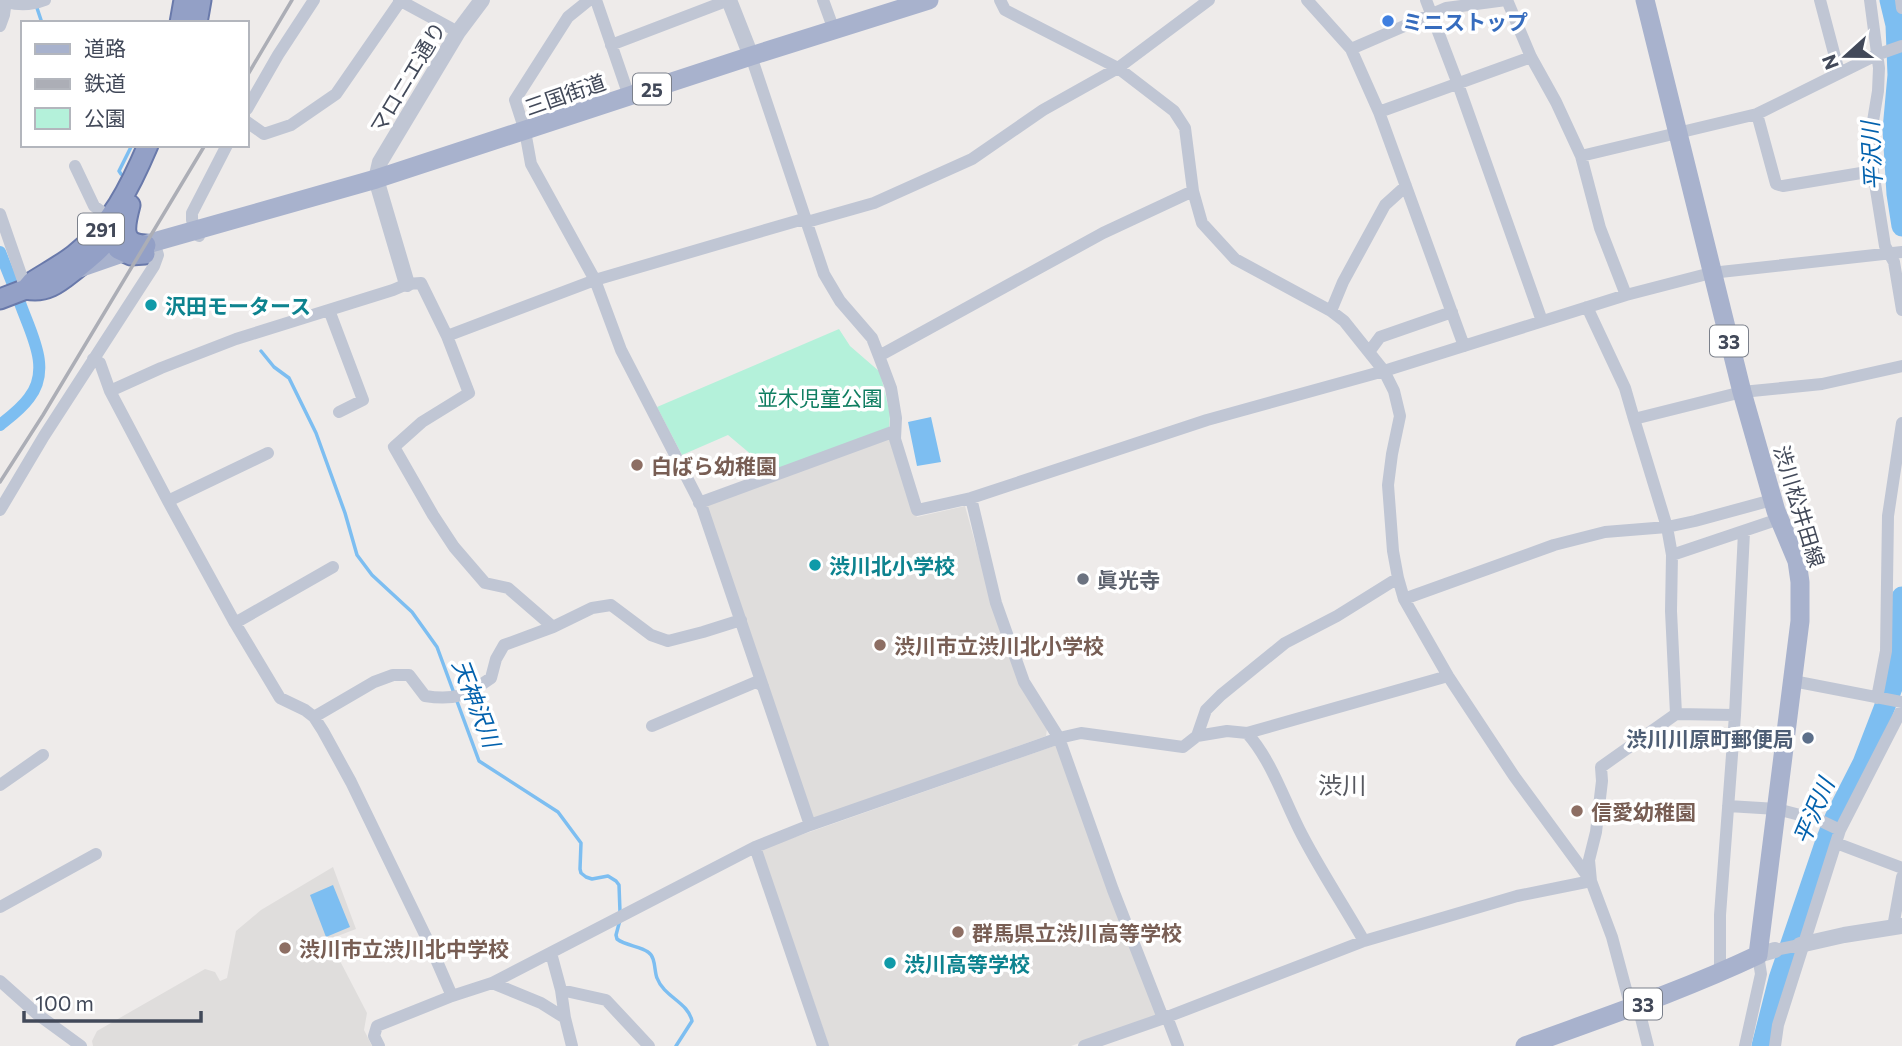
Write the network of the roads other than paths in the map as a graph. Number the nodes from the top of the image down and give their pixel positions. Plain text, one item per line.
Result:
1 (184, 0) edge
2 (201, 0) edge
3 (314, 0) edge
4 (401, 0) edge
5 (482, 0) edge
6 (589, 0) edge
7 (596, 0) edge
8 (729, 0) edge
9 (823, 0) edge
10 (929, 0) edge
11 (1000, 0) edge
12 (1209, 0) edge
13 (1307, 0) edge
14 (1426, 0) edge
15 (1507, 0) edge
16 (1645, 0) edge
17 (1820, 0) edge
18 (1870, 0) edge
19 (1901, 0) edge
20 (6, 1) edge
21 (40, 2) edge
22 (1902, 8) edge
23 (1432, 14) junction
24 (180, 21) edge
25 (197, 21) edge
26 (0, 26) edge
27 (834, 30) junction
28 (458, 33) junction
29 (611, 45) junction
30 (1902, 46) edge
31 (1351, 49) junction
32 (1881, 53) junction
33 (751, 56) junction
34 (1531, 57) junction
35 (1118, 68) junction
36 (1839, 72) junction
37 (1458, 83) junction
38 (629, 96) junction
39 (248, 107) edge
40 (1379, 112) junction
41 (1757, 114) junction
42 (248, 123) edge
43 (525, 131) junction
44 (1677, 133) junction
45 (147, 147) edge
46 (160, 147) edge
47 (226, 147) edge
48 (1581, 156) junction
49 (75, 166) dead end
50 (1873, 171) junction
51 (376, 179) junction
52 (1406, 186) junction
53 (1194, 191) junction
54 (130, 205) junction
55 (0, 214) edge
56 (807, 222) junction
57 (111, 227) junction
58 (198, 234) junction
59 (150, 248) junction
60 (124, 253) junction
61 (1896, 253) edge
62 (76, 269) junction
63 (1711, 273) junction
64 (595, 280) junction
65 (59, 284) junction
66 (407, 284) junction
67 (26, 289) junction
68 (1626, 295) junction
69 (0, 299) edge
70 (1587, 307) junction
71 (329, 310) junction
72 (1902, 310) edge
73 (1331, 311) junction
74 (1452, 312) junction
75 (1542, 321) junction
76 (447, 336) junction
77 (1464, 346) junction
78 (1369, 352) junction
79 (879, 356) junction
80 (93, 359) junction
81 (1902, 366) edge
82 (1384, 371) junction
83 (110, 391) junction
84 (1742, 392) junction
85 (339, 412) dead end
86 (1634, 419) junction
87 (1902, 423) edge
88 (895, 431) junction
89 (268, 453) dead end
90 (971, 498) junction
91 (1772, 500) junction
92 (168, 501) junction
93 (699, 503) junction
94 (0, 510) edge
95 (1779, 519) junction
96 (1667, 527) junction
97 (1744, 532) junction
98 (1672, 555) junction
99 (333, 567) dead end
100 (1398, 578) junction
101 (1404, 599) junction
102 (741, 620) junction
103 (235, 622) junction
104 (553, 627) junction
105 (1448, 676) junction
106 (1793, 681) junction
107 (763, 686) junction
108 (1879, 698) junction
109 (1901, 704) edge
110 (1676, 715) junction
111 (1735, 715) junction
112 (314, 717) junction
113 (652, 726) dead end
114 (1247, 733) junction
115 (1197, 736) junction
116 (1059, 737) junction
117 (43, 755) dead end
118 (0, 785) edge
119 (1728, 806) junction
120 (1777, 809) junction
121 (810, 825) junction
122 (1837, 834) junction
123 (755, 847) junction
124 (96, 854) dead end
125 (1902, 868) edge
126 (1902, 877) edge
127 (1591, 881) junction
128 (0, 907) edge
129 (1897, 926) edge
130 (1364, 942) junction
131 (1803, 944) junction
132 (551, 953) junction
133 (1767, 953) junction
134 (1720, 973) junction
135 (0, 981) edge
136 (492, 983) junction
137 (561, 990) junction
138 (452, 996) junction
139 (1634, 1007) junction
140 (1167, 1017) junction
141 (565, 1018) junction
142 (82, 1046) edge
143 (379, 1046) edge
144 (572, 1046) edge
145 (649, 1046) edge
146 (823, 1046) edge
147 (1084, 1046) edge
148 (1178, 1046) edge
149 (1525, 1046) edge
150 (1648, 1046) edge
151 (1745, 1046) edge
152 (1775, 1046) edge

1 - 24 highway
2 - 25 highway
3 - 39 street
4 - 28 street
4 - 42 street
5 - 28 street, マロニエ通り
6 - 43 street
7 - 29 street
8 - 29 street
8 - 33 street
9 - 27 street
10 - 27 main road, 三国街道 / 25
11 - 35 street
12 - 35 street
13 - 31 street
14 - 23 street
15 - 23 street
15 - 34 street
16 - 44 main road, 渋川松井田線 / 33
17 - 36 street
18 - 32 street
19 - 22 street
20 - 21 street
20 - 26 street
23 - 31 street
23 - 37 street
27 - 33 main road, 三国街道 / 25
28 - 51 street, マロニエ通り
29 - 38 street
30 - 32 street
31 - 40 street
32 - 36 street
32 - 50 street
33 - 38 main road, 三国街道 / 25
33 - 56 street
34 - 37 street
34 - 48 street
35 - 53 street
35 - 56 street
36 - 41 street
37 - 40 street
37 - 75 street
38 - 43 main road, 三国街道 / 25
40 - 52 street
41 - 44 street
41 - 50 street
43 - 51 main road, 三国街道 / 25
43 - 64 street
44 - 48 street
44 - 63 main road, 渋川松井田線 / 33
45 - 57 highway, 291
46 - 54 highway, 291
47 - 58 street
48 - 68 street
49 - 57 street
50 - 61 street
51 - 58 main road, 三国街道 / 25
51 - 66 street
52 - 73 street
52 - 74 street
53 - 73 street
53 - 79 street
54 - 57 highway, 291
54 - 59 highway
55 - 67 street
56 - 64 street
56 - 79 street
57 - 60 highway
57 - 62 highway, 291
57 - 67 highway, 291
58 - 59 main road, 三国街道 / 25
59 - 60 main road, 三国街道 / 25
59 - 65 main road, 三国街道 / 25
59 - 80 street
60 - 62 main road, 三国街道 / 25
61 - 63 street
61 - 72 street
62 - 65 highway, 291
62 - 67 main road, 三国街道 / 25
63 - 68 street
63 - 84 main road, 渋川松井田線 / 33
64 - 76 street
64 - 93 street
65 - 67 highway, 291
66 - 71 street
66 - 76 street
67 - 69 highway, 三国街道 / 291
68 - 70 street
70 - 75 street
70 - 86 street
71 - 83 street
71 - 85 street
73 - 78 street
74 - 77 street
74 - 78 street
75 - 77 street
76 - 104 street
77 - 82 street
78 - 82 street
79 - 88 street
80 - 83 street
80 - 94 street
81 - 84 street
82 - 90 street
82 - 100 street
83 - 92 street
84 - 86 street
84 - 91 main road, 渋川松井田線 / 33
86 - 96 street
87 - 108 street
88 - 90 street
88 - 93 street
89 - 92 street
90 - 116 street
91 - 95 main road, 渋川松井田線 / 33
91 - 96 street
92 - 103 street
93 - 102 street
95 - 97 street
95 - 106 main road, 渋川松井田線 / 33
96 - 98 street
96 - 101 street
97 - 98 street
97 - 111 street
98 - 110 street
99 - 103 street
100 - 101 street
100 - 115 street
101 - 105 street
102 - 104 street
102 - 107 street
103 - 112 street
104 - 112 street
105 - 114 street
105 - 127 street
106 - 108 street
106 - 120 main road, 渋川松井田線 / 33
107 - 113 street
107 - 121 street
108 - 109 street
109 - 122 street
110 - 111 street
110 - 127 street
111 - 119 street
112 - 138 street
114 - 115 street
114 - 130 street
115 - 116 street
116 - 121 street
116 - 140 street
117 - 118 street
119 - 120 street
119 - 134 street
120 - 122 street
120 - 133 main road, 渋川松井田線 / 33
121 - 123 street
122 - 125 street
122 - 131 street
123 - 132 street
123 - 146 street
124 - 128 street
126 - 129 street
127 - 130 street
127 - 139 street
129 - 131 street
130 - 140 street
131 - 133 street
131 - 152 street
132 - 136 street
132 - 137 street
133 - 134 main road, 33
133 - 151 street
134 - 139 main road, 33
135 - 142 street
136 - 138 street
136 - 141 street
137 - 141 street
137 - 145 street
138 - 143 street
139 - 149 main road, 33
139 - 150 street
140 - 147 street
140 - 148 street
141 - 144 street

